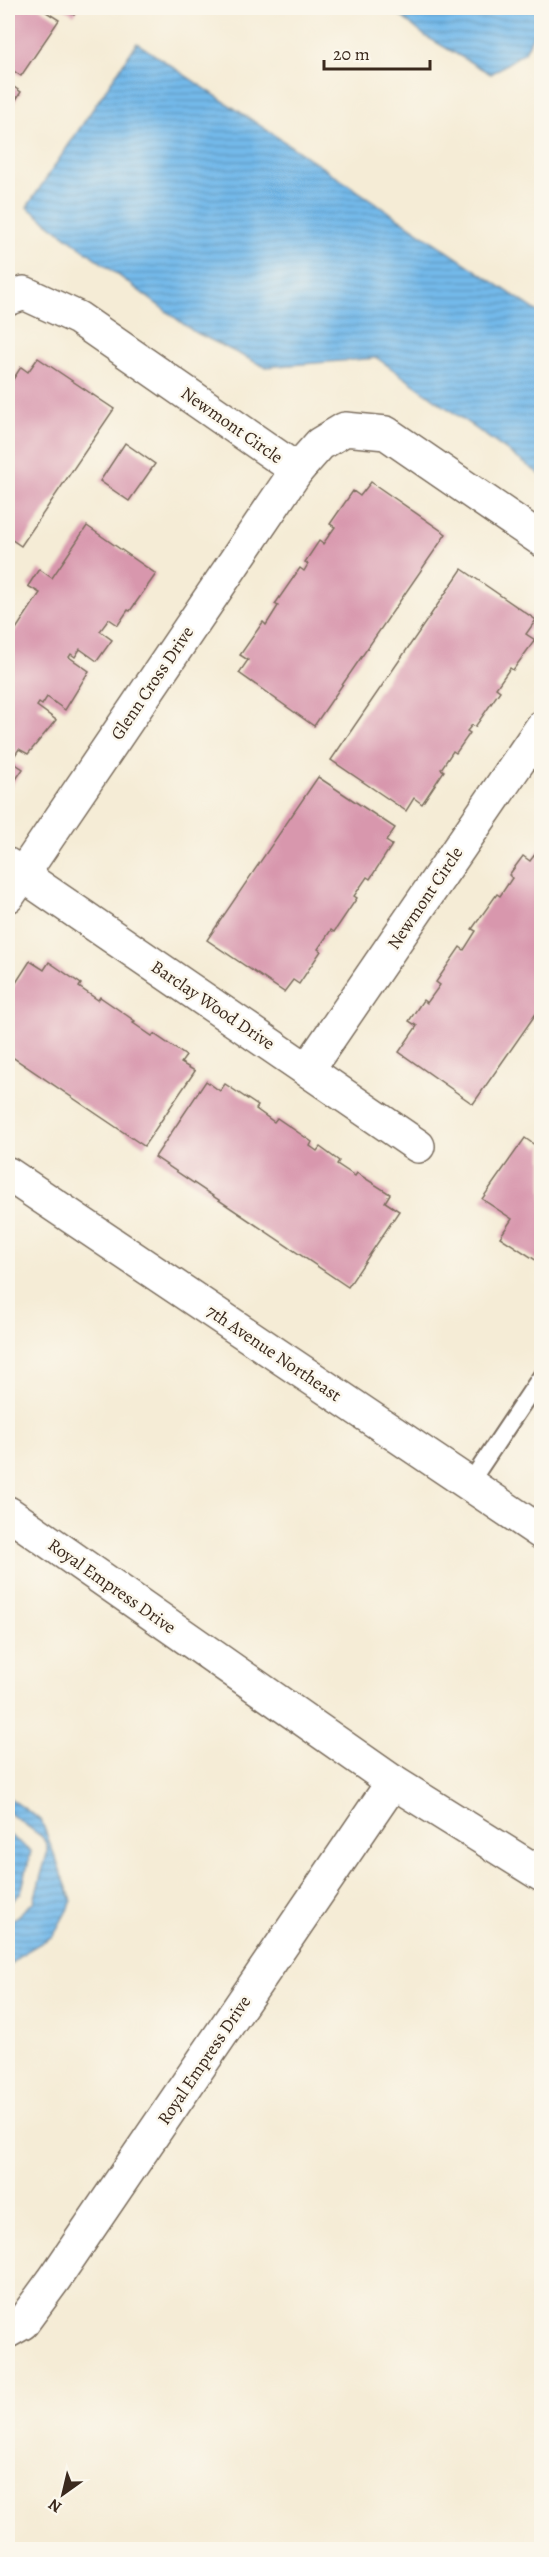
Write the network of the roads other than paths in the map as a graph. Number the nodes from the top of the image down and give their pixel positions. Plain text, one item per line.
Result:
1 (8, 299) edge
2 (297, 470) junction
3 (542, 540) edge
4 (542, 727) edge
5 (12, 879) edge
6 (308, 1069) junction
7 (418, 1146) dead end
8 (8, 1174) edge
9 (542, 1374) edge
10 (469, 1484) junction
11 (8, 1513) edge
12 (542, 1533) edge
13 (393, 1782) junction
14 (542, 1875) edge
15 (8, 2331) edge

1 - 2 street, Newmont Circle
2 - 3 street, Newmont Circle
2 - 5 street, Glenn Cross Drive
4 - 6 street, Newmont Circle
5 - 6 street, Barclay Wood Drive
6 - 7 street, Barclay Wood Drive
8 - 10 street, 7th Avenue Northeast
9 - 10 lane
10 - 12 street, 7th Avenue Northeast
11 - 13 street, Royal Empress Drive
13 - 14 street, Royal Empress Drive
13 - 15 street, Royal Empress Drive

